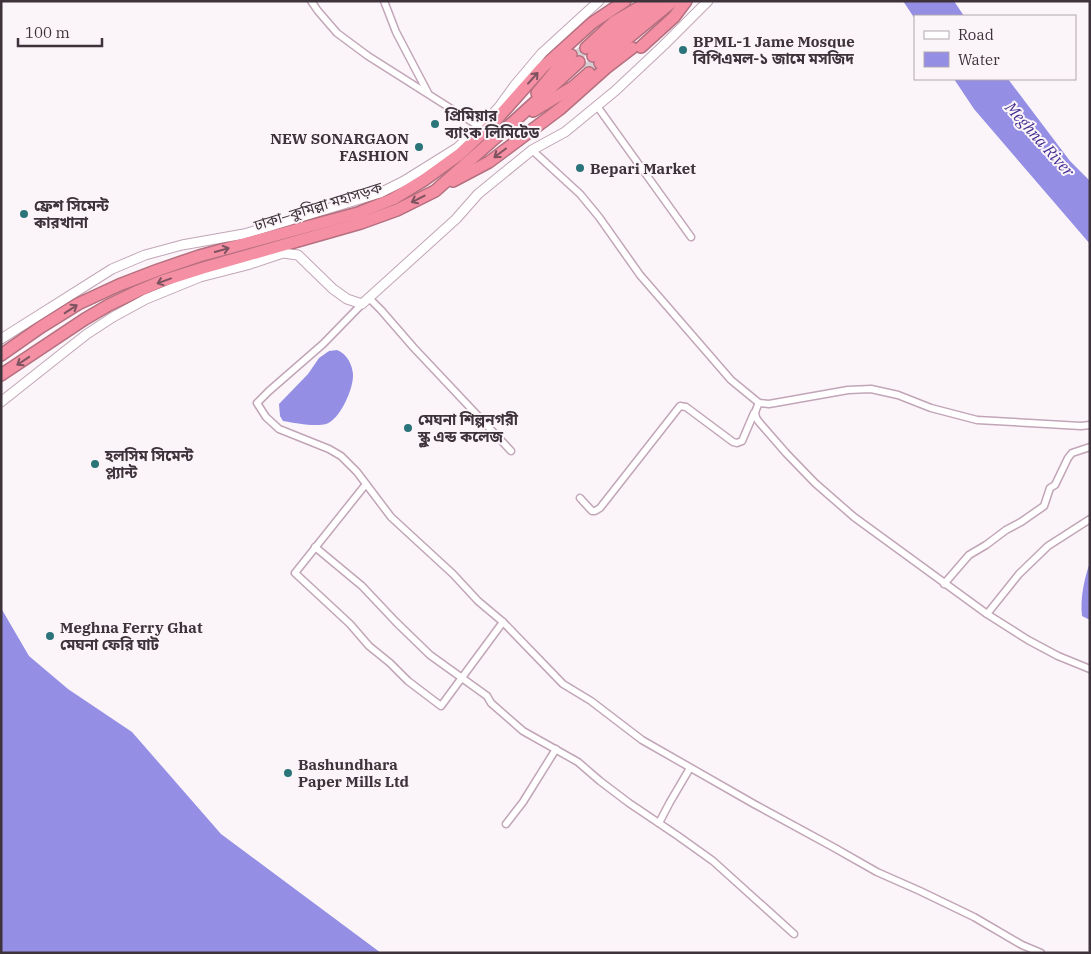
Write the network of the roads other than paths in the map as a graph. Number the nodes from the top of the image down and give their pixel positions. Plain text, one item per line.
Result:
1 (311, 1) edge
2 (384, 1) edge
3 (599, 1) edge
4 (625, 1) edge
5 (641, 1) edge
6 (650, 1) edge
7 (657, 1) edge
8 (663, 1) edge
9 (669, 1) edge
10 (673, 1) edge
11 (680, 1) edge
12 (685, 1) edge
13 (708, 1) edge
14 (635, 46) junction
15 (593, 56) junction
16 (429, 94) junction
17 (597, 106) junction
18 (510, 125) junction
19 (480, 127) junction
20 (532, 150) junction
21 (435, 191) junction
22 (691, 237) dead end
23 (365, 301) junction
24 (1, 339) edge
25 (1, 355) edge
26 (1, 375) edge
27 (1, 402) edge
28 (759, 403) junction
29 (755, 412) junction
30 (1090, 425) edge
31 (1090, 447) edge
32 (511, 451) dead end
33 (366, 484) junction
34 (580, 498) dead end
35 (1090, 518) edge
36 (315, 547) junction
37 (944, 584) junction
38 (987, 614) junction
39 (503, 622) junction
40 (1090, 669) edge
41 (462, 679) junction
42 (556, 749) junction
43 (690, 768) junction
44 (659, 823) junction
45 (506, 824) dead end
46 (794, 934) dead end
47 (1041, 953) edge

1 - 16 street
2 - 16 street
3 - 19 street
25 -> 4 highway, ঢাকা–কুমিল্লা মহাসড়ক
5 - 15 highway, ঢাকা–কুমিল্লা মহাসড়ক
6 - 15 highway, ঢাকা–কুমিল্লা মহাসড়ক
7 - 15 highway, ঢাকা–কুমিল্লা মহাসড়ক
8 - 15 highway, ঢাকা–কুমিল্লা মহাসড়ক
9 - 15 highway, ঢাকা–কুমিল্লা মহাসড়ক
10 - 15 highway, ঢাকা–কুমিল্লা মহাসড়ক
11 - 14 highway, ঢাকা–কুমিল্লা মহাসড়ক
12 - 14 highway, ঢাকা–কুমিল্লা মহাসড়ক
13 - 17 street
14 - 15 highway, ঢাকা–কুমিল্লা মহাসড়ক
15 -> 21 highway, ঢাকা–কুমিল্লা মহাসড়ক
16 - 19 street
17 - 20 street
17 - 22 street
18 - 18 highway, ঢাকা–কুমিল্লা মহাসড়ক
18 - 21 highway, ঢাকা–কুমিল্লা মহাসড়ক
19 - 24 street
20 - 23 street
20 - 28 street
21 -> 26 highway, ঢাকা–কুমিল্লা মহাসড়ক
23 - 27 street
23 - 32 street
23 - 33 street
28 - 29 street
28 - 30 street
29 - 34 street
29 - 37 street
31 - 37 street
33 - 36 street
33 - 39 street
35 - 38 street
36 - 41 street
36 - 41 street
37 - 38 street
38 - 40 street
39 - 41 street
39 - 43 street
41 - 42 street
42 - 44 street
42 - 45 street
43 - 44 street
43 - 47 street
44 - 46 street

